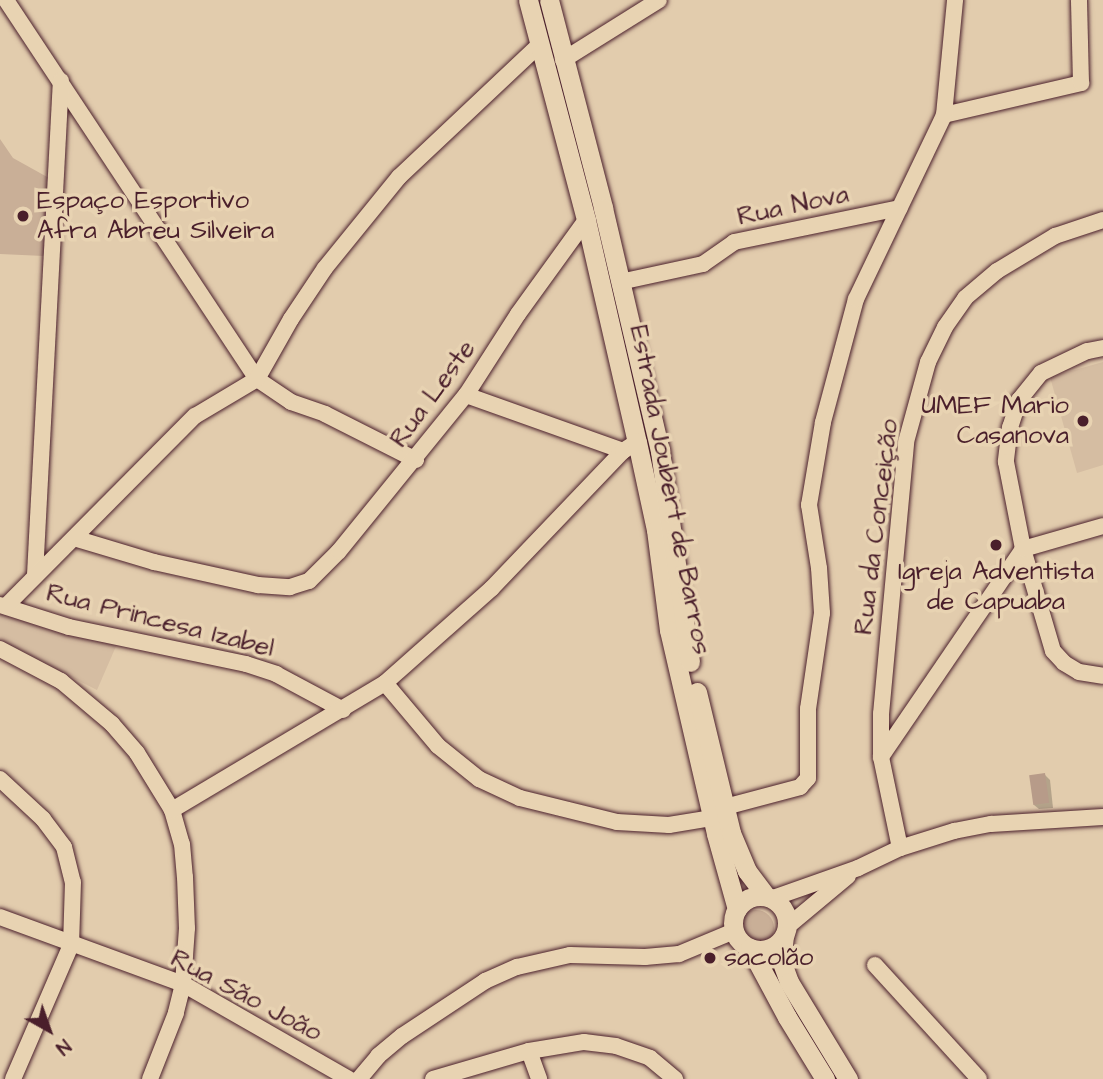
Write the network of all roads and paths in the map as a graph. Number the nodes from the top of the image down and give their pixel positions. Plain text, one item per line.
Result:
1 (6, 0) edge
2 (528, 0) edge
3 (549, 0) edge
4 (659, 0) edge
5 (955, 0) edge
6 (1079, 0) edge
7 (539, 45) junction
8 (563, 60) junction
9 (61, 81) junction
10 (944, 115) junction
11 (900, 208) junction
12 (586, 220) junction
13 (1103, 220) edge
14 (620, 282) junction
15 (1103, 348) edge
16 (257, 379) junction
17 (466, 395) junction
18 (630, 447) junction
19 (416, 460) junction
20 (1103, 526) edge
21 (74, 538) junction
22 (1023, 549) junction
23 (35, 575) junction
24 (3, 605) edge
25 (0, 649) edge
26 (1103, 676) edge
27 (385, 683) junction
28 (342, 710) junction
29 (881, 757) junction
30 (0, 779) edge
31 (172, 810) junction
32 (719, 813) junction
33 (1103, 817) edge
34 (900, 848) junction
35 (858, 868) junction
36 (769, 897) junction
37 (737, 909) junction
38 (0, 917) edge
39 (734, 931) junction
40 (786, 931) junction
41 (71, 945) junction
42 (750, 948) junction
43 (874, 965) dead end
44 (183, 984) junction
45 (530, 1051) junction
46 (13, 1079) edge
47 (150, 1079) edge
48 (349, 1079) edge
49 (359, 1079) edge
50 (433, 1079) edge
51 (539, 1079) edge
52 (675, 1079) edge
53 (825, 1079) edge
54 (848, 1079) edge
55 (978, 1079) edge

1 - 9 street
2 - 7 main road, Estrada Joubert de Barros
3 - 8 main road, Estrada Joubert de Barros
4 - 8 street
5 - 10 street
6 - 10 street
7 - 12 main road, Estrada Joubert de Barros
7 - 16 street
8 - 14 main road, Estrada Joubert de Barros
9 - 16 street
9 - 23 street
10 - 11 street
11 - 14 street, Rua Nova
11 - 32 street
12 - 17 street, Rua Leste
12 - 18 main road, Estrada Joubert de Barros
13 - 29 street, Rua da Conceição
14 - 32 main road, Estrada Joubert de Barros
15 - 22 street
16 - 19 street
16 - 21 street
17 - 18 street
17 - 19 street, Rua Leste
18 - 27 street
18 - 32 main road, Estrada Joubert de Barros
19 - 21 street, Rua Leste
20 - 22 street
21 - 23 street
22 - 26 street
22 - 29 street
23 - 24 street
24 - 28 street, Rua Princesa Izabel
25 - 31 street
27 - 28 street
27 - 32 street
28 - 31 street
29 - 34 street, Rua da Conceição
30 - 41 street
31 - 44 street
32 - 36 main road, Estrada Joubert de Barros
32 - 37 main road, Estrada Joubert de Barros
33 - 34 street
34 - 35 street
35 - 36 street
35 - 40 street
36 - 37 main road
36 - 40 main road
37 - 39 main road
38 - 41 street, Rua São João
39 - 42 main road
39 - 49 street
40 - 42 main road
40 - 54 main road
41 - 44 street, Rua São João
41 - 46 street
42 - 53 main road
43 - 55 street
44 - 47 street
44 - 48 street, Rua São João
45 - 50 street
45 - 51 street
45 - 52 street

